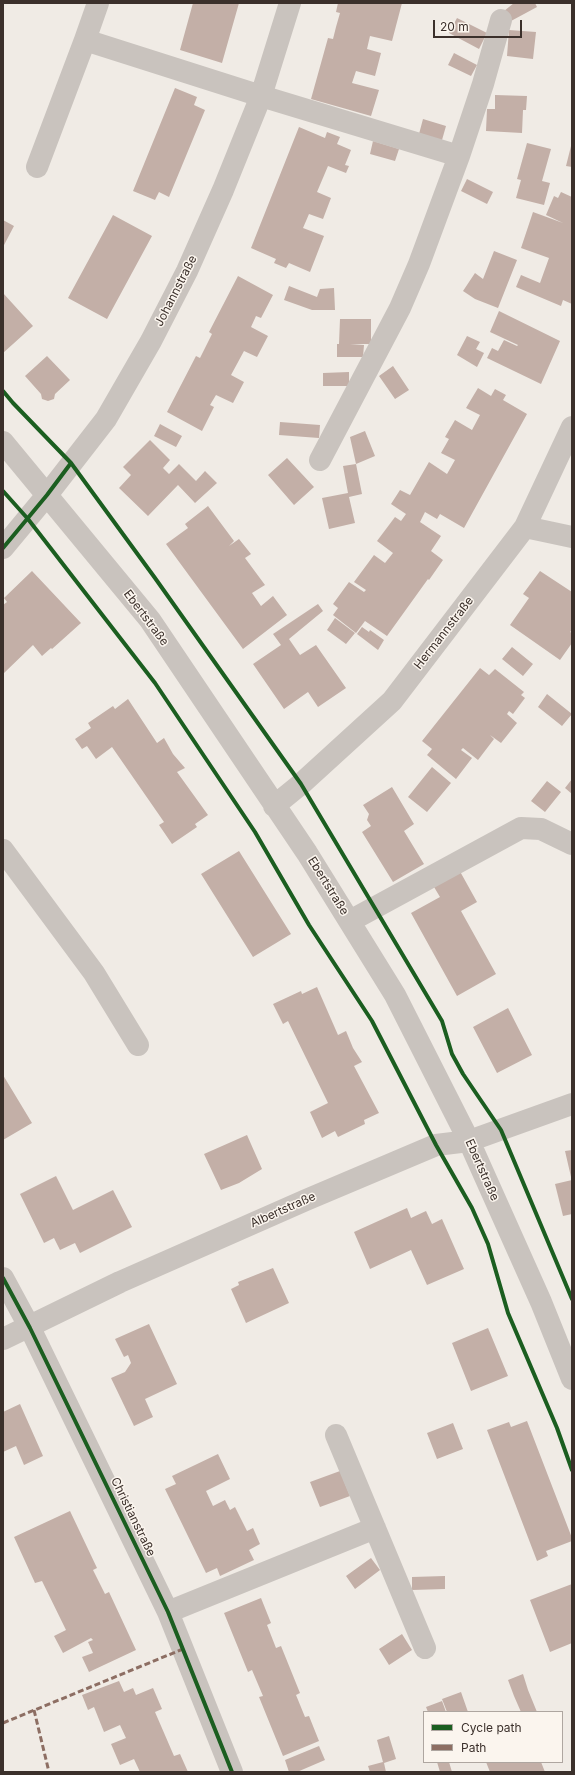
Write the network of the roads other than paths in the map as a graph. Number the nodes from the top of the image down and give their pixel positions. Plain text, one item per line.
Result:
1 (98, 3) edge
2 (290, 3) edge
3 (501, 20) dead end
4 (85, 40) junction
5 (261, 96) junction
6 (459, 156) junction
7 (37, 167) dead end
8 (572, 427) edge
9 (3, 442) edge
10 (320, 460) dead end
11 (47, 496) junction
12 (525, 527) junction
13 (572, 537) edge
14 (3, 548) edge
15 (274, 806) junction
16 (572, 844) edge
17 (3, 850) edge
18 (350, 921) junction
19 (138, 1045) dead end
20 (572, 1104) edge
21 (470, 1141) junction
22 (3, 1278) edge
23 (30, 1328) junction
24 (3, 1339) edge
25 (572, 1379) edge
26 (336, 1435) dead end
27 (375, 1528) junction
28 (168, 1612) junction
29 (425, 1648) dead end
30 (232, 1772) edge

1 - 4 street
2 - 5 street, Johannstraße
3 - 6 street
4 - 5 street
4 - 7 street
5 - 6 street
5 - 11 street, Johannstraße
6 - 10 street
8 - 12 street, Hermannstraße
9 - 11 street, Ebertstraße
11 - 14 street, Johannstraße
11 - 15 street, Ebertstraße
12 - 13 street
12 - 15 street, Hermannstraße
15 - 18 street, Ebertstraße
16 - 18 street
17 - 19 street
18 - 21 street, Ebertstraße
20 - 21 street, Albertstraße
21 - 23 street, Albertstraße
21 - 25 street, Ebertstraße
22 - 23 street, Christianstraße
23 - 24 street, Albertstraße
23 - 28 street, Christianstraße
26 - 27 street
27 - 28 street
27 - 29 street
28 - 30 street, Christianstraße

